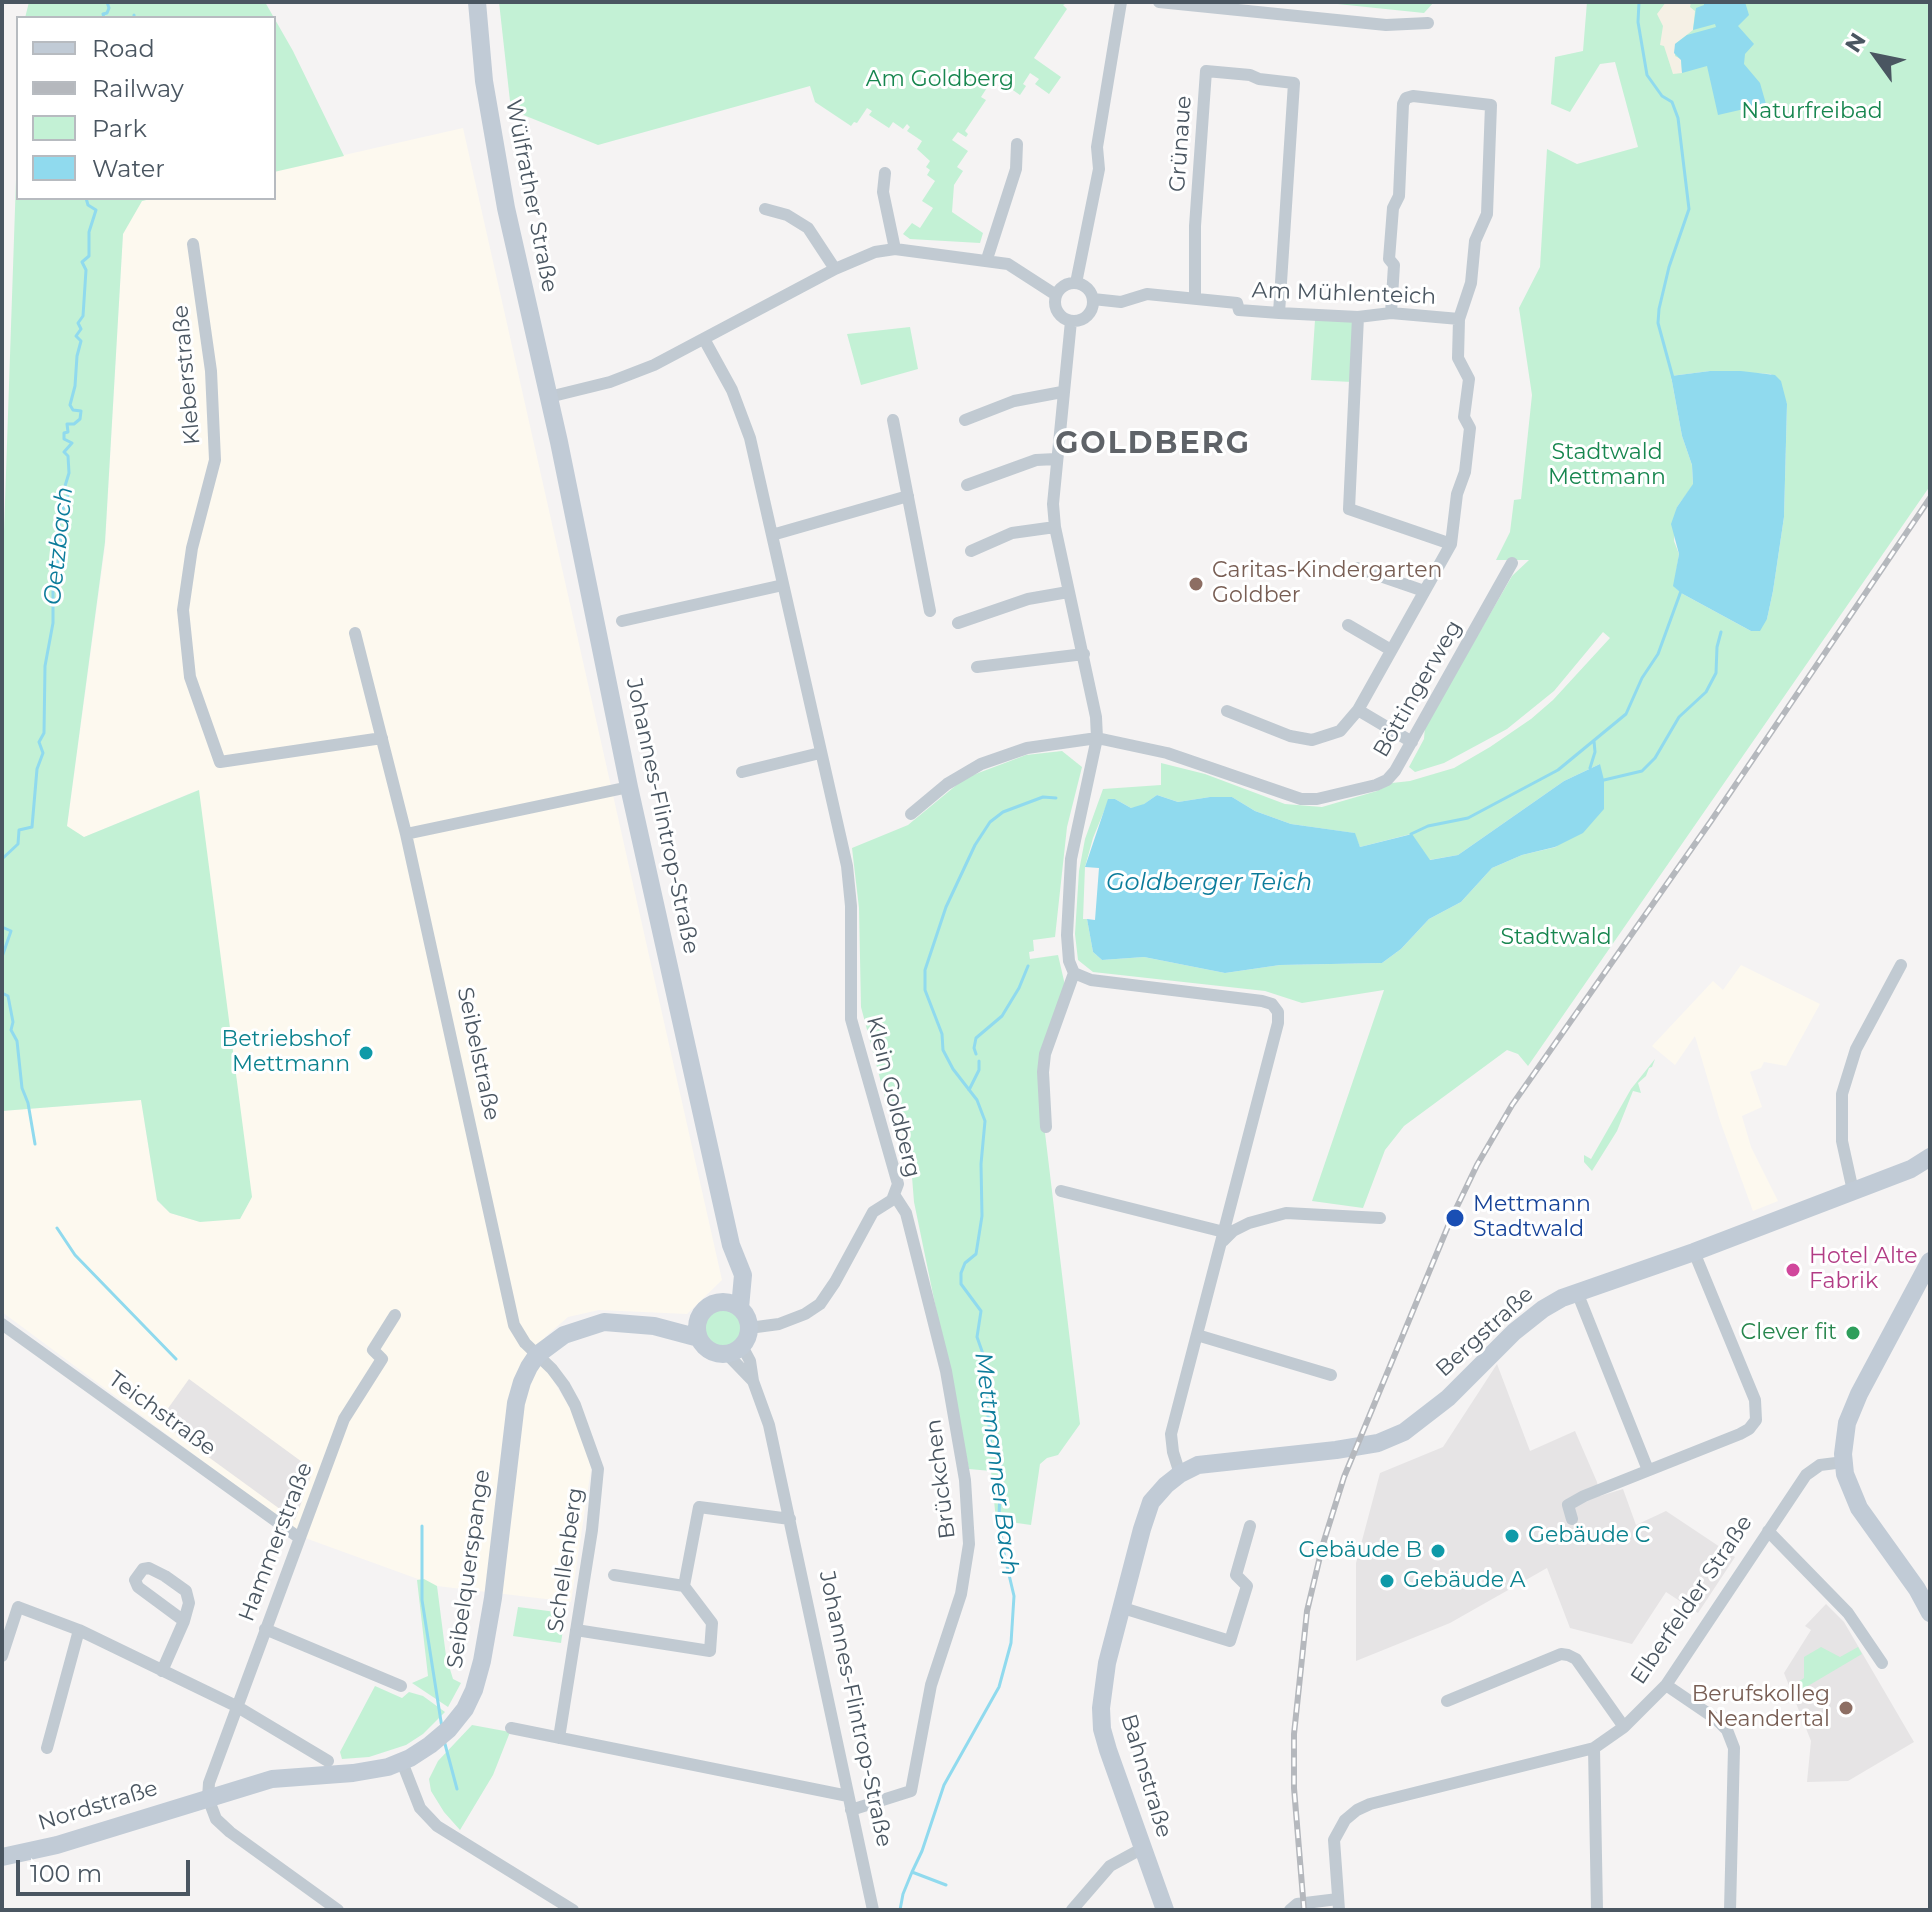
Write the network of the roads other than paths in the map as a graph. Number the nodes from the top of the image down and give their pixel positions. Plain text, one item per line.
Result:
1 (477, 2) edge
2 (1121, 2) edge
3 (1159, 2) edge
4 (1428, 23) dead end
5 (1017, 144) dead end
6 (885, 173) dead end
7 (765, 209) dead end
8 (193, 244) dead end
9 (895, 249) junction
10 (987, 259) junction
11 (835, 269) junction
12 (1076, 283) junction
13 (1056, 295) junction
14 (1195, 298) junction
15 (1093, 299) junction
16 (1279, 313) junction
17 (1391, 313) junction
18 (1358, 317) junction
19 (1459, 319) junction
20 (1071, 321) junction
21 (704, 339) junction
22 (1062, 392) junction
23 (549, 397) junction
24 (893, 420) dead end
25 (965, 420) dead end
26 (1056, 459) junction
27 (967, 485) dead end
28 (908, 496) junction
29 (1055, 527) junction
30 (772, 535) junction
31 (1451, 544) junction
32 (971, 551) dead end
33 (1512, 563) dead end
34 (1357, 568) dead end
35 (783, 585) junction
36 (1424, 591) junction
37 (1068, 592) junction
38 (930, 611) dead end
39 (622, 621) dead end
40 (958, 623) dead end
41 (1348, 625) dead end
42 (355, 633) dead end
43 (1391, 650) junction
44 (1084, 654) junction
45 (977, 667) dead end
46 (1358, 710) junction
47 (1227, 711) dead end
48 (382, 738) junction
49 (1097, 738) junction
50 (1412, 742) junction
51 (820, 753) junction
52 (742, 772) dead end
53 (629, 787) junction
54 (911, 814) dead end
55 (406, 834) junction
56 (1901, 965) dead end
57 (1074, 973) junction
58 (1046, 1127) dead end
59 (1930, 1157) edge
60 (1911, 1169) junction
61 (1930, 1170) edge
62 (1061, 1191) dead end
63 (1853, 1191) junction
64 (895, 1196) junction
65 (1380, 1218) dead end
66 (1222, 1238) junction
67 (1694, 1252) junction
68 (1930, 1261) edge
69 (1577, 1292) junction
70 (732, 1305) junction
71 (395, 1315) dead end
72 (2, 1324) edge
73 (749, 1328) junction
74 (698, 1330) junction
75 (1197, 1335) junction
76 (734, 1350) junction
77 (537, 1355) junction
78 (1331, 1375) dead end
79 (1844, 1462) junction
80 (1648, 1470) junction
81 (1180, 1474) junction
82 (790, 1519) junction
83 (1572, 1519) dead end
84 (1250, 1526) dead end
85 (1768, 1531) junction
86 (298, 1537) junction
87 (614, 1575) dead end
88 (684, 1586) junction
89 (1123, 1608) junction
90 (1930, 1613) edge
91 (184, 1621) junction
92 (265, 1629) junction
93 (79, 1630) junction
94 (576, 1630) junction
95 (2, 1656) edge
96 (1882, 1663) dead end
97 (162, 1671) junction
98 (1666, 1685) junction
99 (401, 1686) dead end
100 (1447, 1701) dead end
101 (236, 1706) junction
102 (1624, 1727) junction
103 (511, 1728) dead end
104 (559, 1738) junction
105 (47, 1748) dead end
106 (1594, 1748) junction
107 (328, 1761) dead end
108 (402, 1762) junction
109 (848, 1796) junction
110 (208, 1798) junction
111 (851, 1810) junction
112 (1143, 1848) junction
113 (2, 1857) edge
114 (1338, 1904) edge
115 (338, 1910) edge
116 (573, 1910) edge
117 (873, 1910) edge
118 (1072, 1910) edge
119 (1165, 1910) edge
120 (1290, 1910) edge
121 (1597, 1910) edge
122 (1730, 1910) edge

1 - 23 main road, Wülfrather Straße
2 - 12 street
3 - 4 street
5 - 10 street
6 - 9 street
7 - 11 street
8 - 48 street, Kleberstraße
9 - 10 street
9 - 11 street
10 - 13 street
11 - 21 street
12 - 13 street
12 - 15 street
13 - 20 street
14 - 15 street, Am Mühlenteich
14 - 16 street, Am Mühlenteich
14 - 16 street, Grünaue
15 - 20 street
16 - 18 street, Am Mühlenteich
17 - 18 street, Am Mühlenteich
17 - 19 street, Am Mühlenteich
17 - 19 street
18 - 31 street
19 - 31 street, Am Mühlenteich
20 - 22 street
21 - 23 street
21 - 30 street, Klein Goldberg
22 - 25 street
22 - 26 street
23 - 53 main road, Johannes-Flintrop-Straße
24 - 28 street
26 - 27 street
26 - 29 street
28 - 30 street
28 - 38 street
29 - 32 street
29 - 37 street
30 - 35 street, Klein Goldberg
31 - 36 street, Am Mühlenteich
33 - 50 street, Böttingerweg
34 - 36 street
35 - 39 street
35 - 51 street, Klein Goldberg
36 - 43 street, Am Mühlenteich
37 - 40 street
37 - 44 street
41 - 43 street
42 - 48 street, Seibelstraße
43 - 46 street, Am Mühlenteich
44 - 45 street
44 - 49 street
46 - 47 street, Am Mühlenteich
46 - 50 street
48 - 55 street, Seibelstraße
49 - 50 street, Böttingerweg
49 - 54 street
49 - 57 street
51 - 52 street
51 - 64 street, Klein Goldberg
53 - 55 street
53 - 70 main road, Johannes-Flintrop-Straße
55 - 77 street, Seibelstraße
56 - 63 street
57 - 58 street
57 - 66 street
59 - 60 main road, Bergstraße
60 - 61 main road, Bergstraße
60 - 63 main road, Bergstraße
62 - 66 street
63 - 67 main road, Bergstraße
64 - 73 street, Klein Goldberg
64 - 111 street, Brückchen
65 - 66 street
66 - 75 street
67 - 69 main road, Bergstraße
67 - 80 street
68 - 79 main road
69 - 80 street
69 - 81 main road, Bergstraße
70 - 73 main road, Johannes-Flintrop-Straße
70 - 74 main road
71 - 86 street, Hammerstraße
72 - 86 street, Teichstraße
73 - 76 main road
74 - 76 main road, Johannes-Flintrop-Straße
74 - 77 main road
75 - 78 street
75 - 81 street
76 - 82 street, Johannes-Flintrop-Straße
77 - 94 street, Schellenberg
77 - 108 main road, Seibelquerspange
79 - 85 street, Elberfelder Straße
79 - 90 main road
80 - 83 street
81 - 89 main road, Bahnstraße
82 - 88 street
82 - 109 street, Johannes-Flintrop-Straße
84 - 89 street
85 - 96 street
85 - 98 street, Elberfelder Straße
86 - 92 street, Hammerstraße
87 - 88 street
88 - 94 street
89 - 112 main road, Bahnstraße
91 - 91 street
91 - 97 street
92 - 99 street
92 - 101 street, Hammerstraße
93 - 95 street
93 - 97 street
93 - 105 street
94 - 104 street, Schellenberg
97 - 101 street
98 - 102 street, Elberfelder Straße
98 - 122 street
100 - 102 street
101 - 107 street
101 - 110 street, Hammerstraße
102 - 106 street, Elberfelder Straße
103 - 104 street
104 - 109 street
106 - 114 street, Elberfelder Straße
106 - 121 street
108 - 110 main road, Nordstraße
108 - 116 street
109 - 111 street, Johannes-Flintrop-Straße
110 - 113 main road, Nordstraße
110 - 115 street
111 - 117 street, Johannes-Flintrop-Straße
112 - 118 street
112 - 119 main road, Bahnstraße
114 - 120 street, Elberfelder Straße

